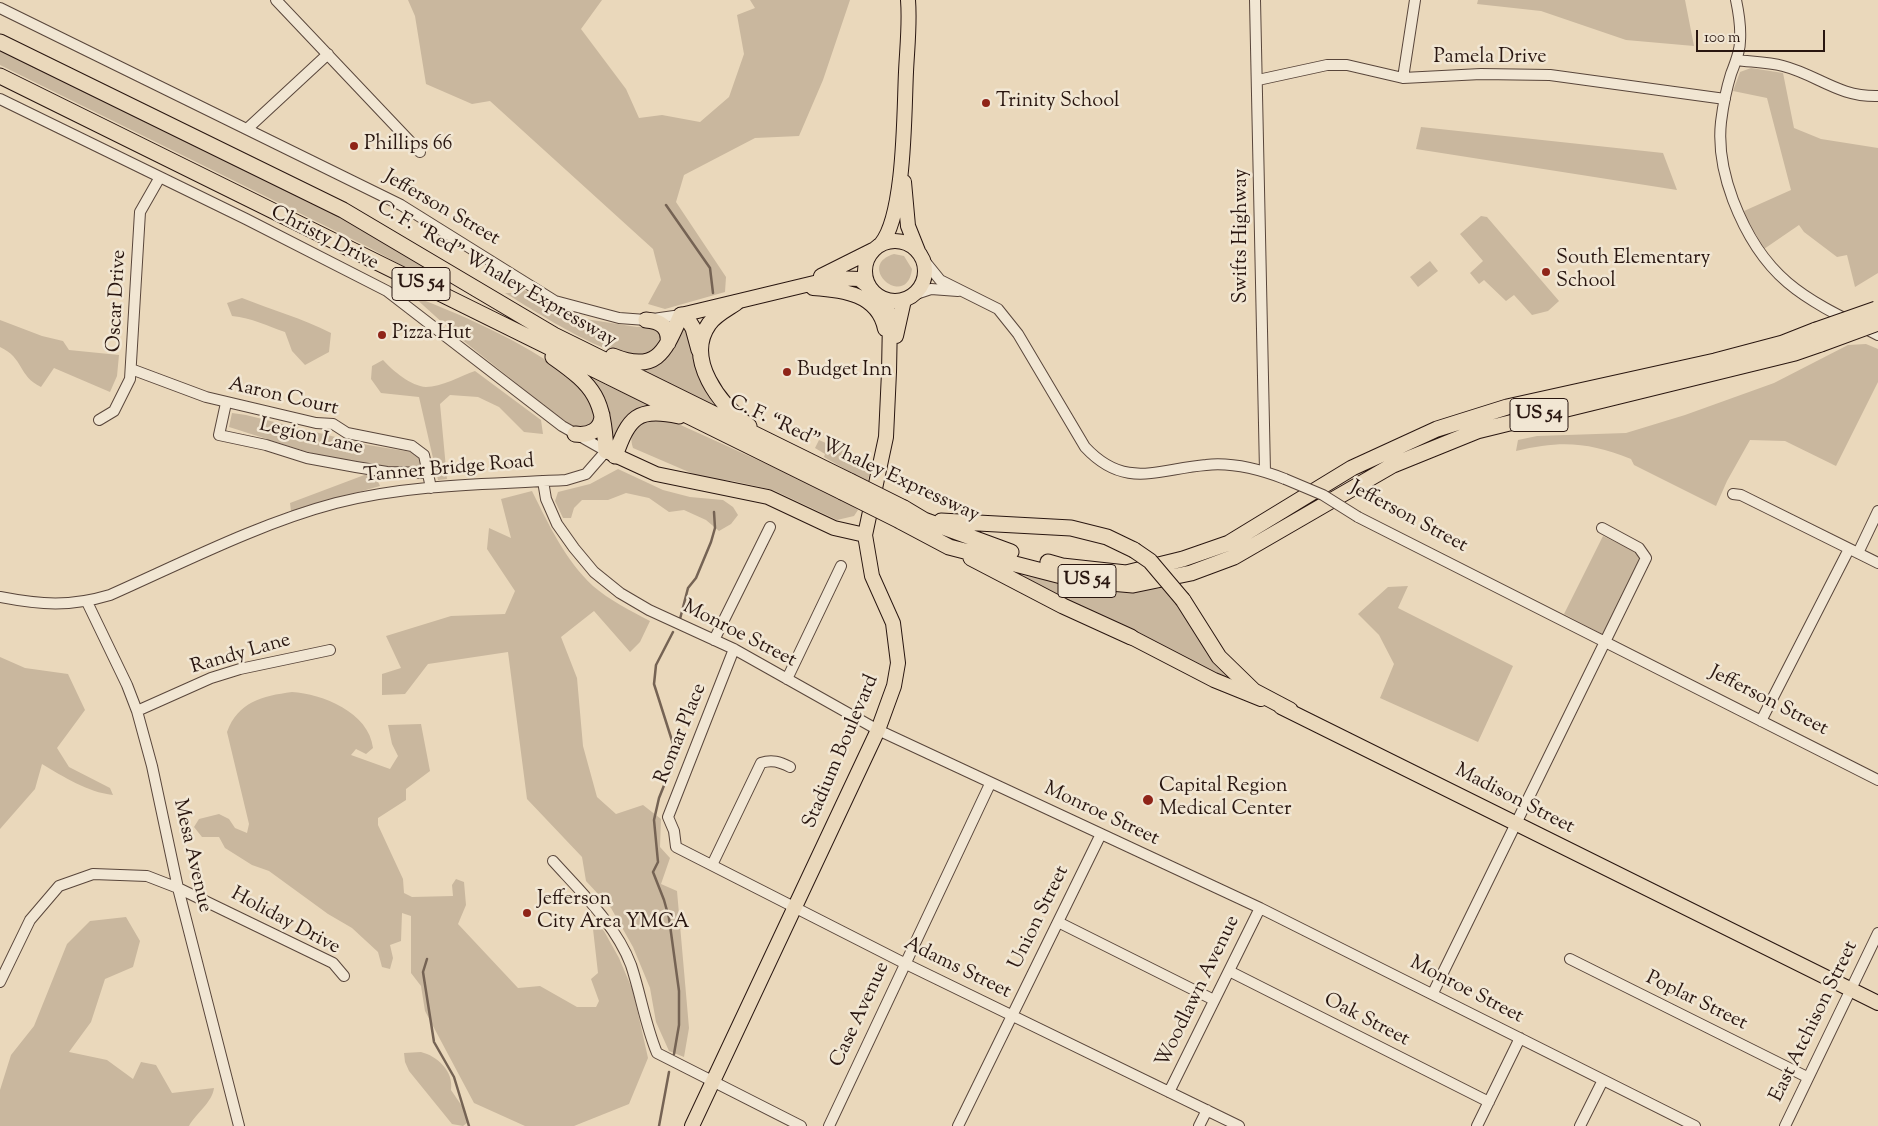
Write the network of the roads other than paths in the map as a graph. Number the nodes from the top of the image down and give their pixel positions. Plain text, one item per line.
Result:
1 (276, 0) edge
2 (908, 0) edge
3 (1255, 0) edge
4 (1415, 0) edge
5 (1736, 0) edge
6 (0, 8) edge
7 (0, 42) edge
8 (328, 54) junction
9 (1736, 60) junction
10 (0, 76) edge
11 (1403, 78) junction
12 (1258, 80) junction
13 (1878, 96) edge
14 (0, 99) edge
15 (1725, 99) junction
16 (246, 129) junction
17 (420, 152) dead end
18 (902, 164) junction
19 (160, 177) junction
20 (877, 247) junction
21 (920, 255) junction
22 (797, 287) junction
23 (873, 291) junction
24 (966, 292) junction
25 (909, 298) junction
26 (736, 303) junction
27 (1877, 313) edge
28 (683, 315) junction
29 (646, 320) junction
30 (506, 326) junction
31 (554, 335) junction
32 (1878, 335) edge
33 (1818, 337) junction
34 (668, 343) junction
35 (700, 351) junction
36 (889, 354) junction
37 (131, 369) junction
38 (889, 372) junction
39 (226, 403) junction
40 (602, 411) junction
41 (99, 420) dead end
42 (696, 420) junction
43 (575, 434) junction
44 (781, 448) junction
45 (611, 453) junction
46 (1264, 471) junction
47 (428, 473) junction
48 (543, 481) junction
49 (846, 487) junction
50 (431, 488) junction
51 (1733, 494) dead end
52 (1878, 511) edge
53 (902, 515) junction
54 (924, 520) junction
55 (770, 527) dead end
56 (1602, 528) dead end
57 (865, 535) junction
58 (949, 547) junction
59 (1853, 551) junction
60 (1878, 563) edge
61 (841, 566) dead end
62 (0, 597) edge
63 (87, 602) junction
64 (1131, 636) joint
65 (714, 640) junction
66 (1604, 642) junction
67 (734, 649) junction
68 (330, 650) dead end
69 (787, 679) junction
70 (1290, 710) junction
71 (137, 711) junction
72 (1761, 721) junction
73 (878, 730) junction
74 (790, 767) dead end
75 (1878, 780) edge
76 (990, 784) junction
77 (1516, 825) junction
78 (674, 831) joint
79 (1101, 834) junction
80 (553, 861) dead end
81 (712, 865) junction
82 (178, 888) junction
83 (795, 906) junction
84 (1260, 908) junction
85 (1058, 922) junction
86 (1878, 933) edge
87 (1570, 959) dead end
88 (904, 963) junction
89 (1228, 971) junction
90 (344, 976) dead end
91 (0, 982) edge
92 (1850, 989) junction
93 (1434, 993) junction
94 (1214, 1000) junction
95 (1878, 1003) edge
96 (1012, 1016) junction
97 (1520, 1038) junction
98 (1807, 1077) junction
99 (1603, 1080) junction
100 (711, 1082) junction
101 (1169, 1092) junction
102 (1489, 1102) junction
103 (1206, 1110) junction
104 (1678, 1122) edge
105 (240, 1126) edge
106 (692, 1126) edge
107 (801, 1126) edge
108 (829, 1126) edge
109 (958, 1126) edge
110 (1199, 1126) edge
111 (1239, 1126) edge
112 (1477, 1126) edge
113 (1580, 1126) edge
114 (1695, 1126) edge
115 (1785, 1126) edge

1 - 8 street
2 - 18 main road
3 - 12 street, Swifts Highway
4 - 11 street
5 - 9 street
6 - 16 street, Jefferson Street
7 - 31 highway, C. F. “Red” Whaley Expressway / US 54
8 - 16 street
8 - 17 street
9 - 13 street
9 - 15 street
10 - 30 highway, C. F. “Red” Whaley Expressway / US 54
11 - 12 street, Pamela Drive
11 - 15 street, Pamela Drive
12 - 46 street, Swifts Highway
14 - 19 street, Christy Drive
15 - 32 street
16 - 29 street, Jefferson Street
18 - 20 main road
18 - 21 main road
19 - 37 street, Oscar Drive
19 - 43 street, Christy Drive
20 - 21 main road
20 - 22 main road
20 - 23 main road
21 - 24 street, Jefferson Street
21 - 25 main road
22 - 23 main road
22 - 26 main road, Jefferson Street
22 - 36 main road
23 - 25 main road
23 - 36 main road
24 - 25 street
24 - 46 street, Jefferson Street
25 - 38 main road
26 - 28 main road, Jefferson Street
26 - 35 highway
27 - 33 highway, C. F. “Red” Whaley Expressway / US 54, bridge
28 - 29 street, Jefferson Street
28 - 34 highway
28 - 35 highway
29 - 34 highway
30 - 40 highway
30 - 42 highway, C. F. “Red” Whaley Expressway / US 54
31 - 34 highway
31 - 44 highway, C. F. “Red” Whaley Expressway / US 54
33 - 54 highway, C. F. “Red” Whaley Expressway / US 54
33 - 58 highway, C. F. “Red” Whaley Expressway / US 54
35 - 44 highway
36 - 38 main road
37 - 39 street, Aaron Court
37 - 41 street, Oscar Drive
38 - 57 main road, Stadium Boulevard
39 - 47 street, Aaron Court
39 - 47 street, Legion Lane
40 - 43 highway
40 - 45 highway
42 - 45 highway
42 - 49 highway, C. F. “Red” Whaley Expressway / US 54
43 - 45 street, Christy Drive
44 - 49 highway, C. F. “Red” Whaley Expressway / US 54
45 - 48 street, Tanner Bridge Road
45 - 57 main road
46 - 66 street, Jefferson Street, bridge
47 - 50 street, Aaron Court
48 - 50 street, Tanner Bridge Road
48 - 65 street, Monroe Street
49 - 53 highway, C. F. “Red” Whaley Expressway / US 54, bridge
50 - 63 street, Tanner Bridge Road
51 - 59 street
52 - 59 street
53 - 54 highway, C. F. “Red” Whaley Expressway / US 54
53 - 58 highway, C. F. “Red” Whaley Expressway / US 54
54 - 70 highway, bridge
55 - 65 street
56 - 66 street
57 - 73 main road, Stadium Boulevard
58 - 64 highway
59 - 60 street
59 - 72 street
61 - 69 street
62 - 63 street, Tanner Bridge Road
63 - 71 street, Mesa Avenue
64 - 70 main road, Madison Street
65 - 67 street, Monroe Street
66 - 72 street, Jefferson Street
66 - 77 street
67 - 69 street, Monroe Street
67 - 78 street, Romar Place
68 - 71 street, Randy Lane
69 - 73 street, Monroe Street
70 - 77 main road, Madison Street
71 - 82 street, Mesa Avenue
72 - 75 street, Jefferson Street
73 - 76 street, Monroe Street
73 - 83 main road, Stadium Boulevard
74 - 81 street
76 - 79 street, Monroe Street
76 - 88 street, Case Avenue
77 - 92 main road, Madison Street
77 - 93 street
78 - 81 street, Adams Street
79 - 84 street, Monroe Street
79 - 85 street, Union Street
80 - 100 street
81 - 83 street, Adams Street
82 - 90 street, Holiday Drive
82 - 91 street, Holiday Drive
82 - 105 street, Mesa Avenue
83 - 88 street, Adams Street
83 - 100 main road, Stadium Boulevard
84 - 89 street, Woodlawn Avenue
84 - 93 street, Monroe Street
85 - 94 street
85 - 96 street, Union Street
86 - 92 street, East Atchison Street
87 - 98 street, Poplar Street
88 - 96 street, Adams Street
88 - 108 street, Case Avenue
89 - 94 street, Woodlawn Avenue
89 - 102 street, Oak Street
92 - 95 main road, Madison Street
92 - 98 street, East Atchison Street
93 - 97 street, Monroe Street
94 - 101 street, Woodlawn Avenue
96 - 101 street, Adams Street
96 - 109 street, Union Street
97 - 99 street, Monroe Street
97 - 102 street
98 - 115 street, East Atchison Street
99 - 104 street, Monroe Street
99 - 113 street
100 - 106 main road, Stadium Boulevard
100 - 107 street
101 - 103 street, Adams Street
102 - 112 street
103 - 110 street
103 - 111 street, Adams Street
104 - 114 street, Monroe Street

